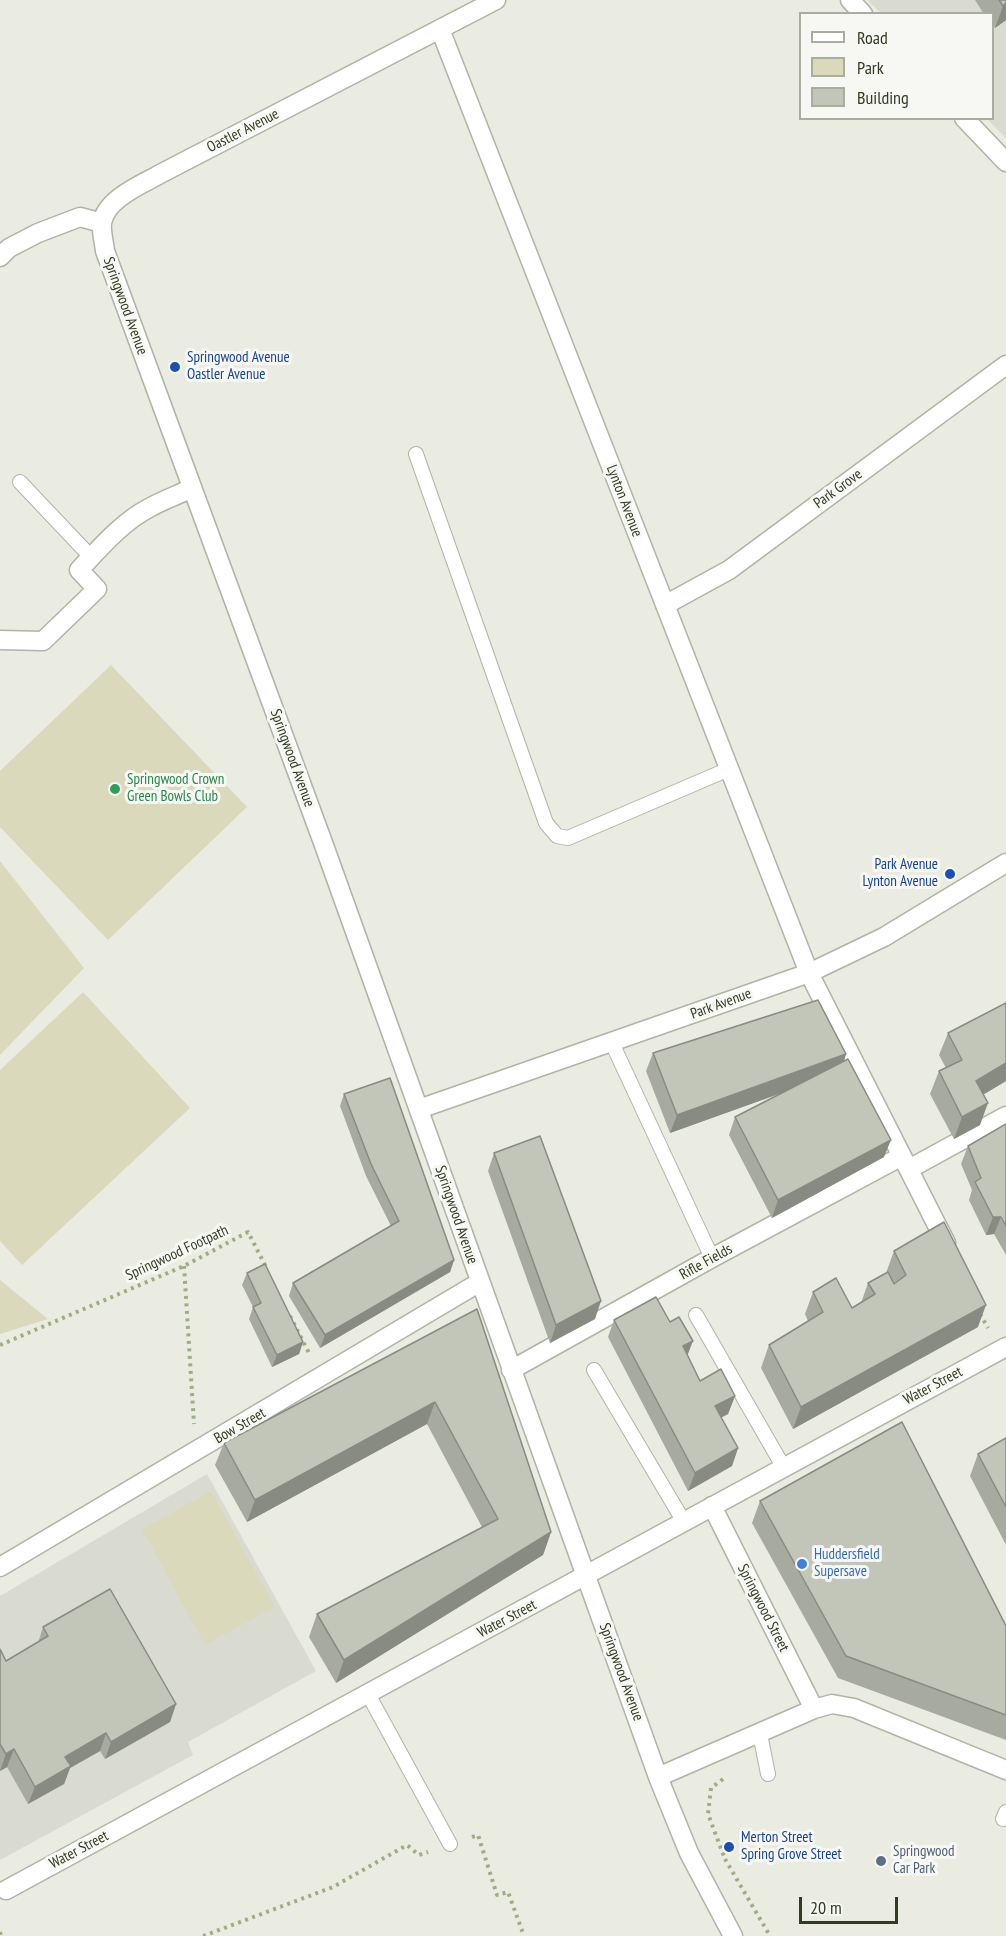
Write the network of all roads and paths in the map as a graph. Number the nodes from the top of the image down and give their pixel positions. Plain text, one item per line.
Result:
1 (496, 0) edge
2 (850, 0) edge
3 (861, 12) edge
4 (440, 28) junction
5 (966, 120) edge
6 (1006, 162) edge
7 (102, 224) junction
8 (0, 256) edge
9 (1006, 365) edge
10 (416, 454) dead end
11 (20, 482) dead end
12 (192, 488) junction
13 (91, 557) junction
14 (665, 604) junction
15 (0, 640) edge
16 (729, 768) junction
17 (1006, 863) edge
18 (808, 973) junction
19 (612, 1043) junction
20 (419, 1109) junction
21 (1006, 1116) edge
22 (905, 1162) junction
23 (946, 1243) edge
24 (712, 1258) junction
25 (184, 1266) junction
26 (269, 1274) edge
27 (480, 1282) junction
28 (978, 1309) edge
29 (696, 1315) dead end
30 (290, 1316) edge
31 (0, 1345) edge
32 (1004, 1353) edge
33 (511, 1370) junction
34 (594, 1370) dead end
35 (321, 1378) junction
36 (894, 1408) junction
37 (904, 1429) edge
38 (195, 1452) junction
39 (784, 1468) junction
40 (712, 1506) junction
41 (684, 1522) junction
42 (0, 1567) edge
43 (586, 1576) junction
44 (368, 1694) junction
45 (814, 1709) junction
46 (760, 1734) junction
47 (767, 1769) joint
48 (1006, 1770) edge
49 (658, 1777) junction
50 (450, 1844) junction
51 (725, 1859) dead end
52 (6, 1890) dead end
53 (0, 1932) edge
54 (1, 1936) edge
55 (204, 1936) edge
56 (524, 1936) edge
57 (734, 1936) edge

1 - 4 street, Oastler Avenue
2 - 3 street
4 - 7 street, Oastler Avenue
4 - 14 street, Lynton Avenue
5 - 6 street
7 - 8 street
7 - 12 street, Springwood Avenue
9 - 14 street, Park Grove
10 - 16 lane
11 - 13 lane
12 - 13 street
12 - 20 street, Springwood Avenue
13 - 15 street
14 - 16 street, Lynton Avenue
16 - 18 street, Lynton Avenue
17 - 18 street, Park Avenue
18 - 19 street, Park Avenue
18 - 22 street
19 - 20 street, Park Avenue
19 - 24 lane
20 - 27 street, Springwood Avenue
21 - 22 street, Rifle Fields
22 - 23 street
22 - 24 street, Rifle Fields
24 - 33 street, Rifle Fields
25 - 26 path, Springwood Footpath
25 - 31 path, Springwood Footpath
25 - 38 path
27 - 33 street, Springwood Avenue
27 - 35 street, Bow Street
28 - 32 path
29 - 39 lane
30 - 35 path
32 - 36 street, Water Street
33 - 43 street, Springwood Avenue
34 - 41 lane
35 - 38 street, Bow Street
36 - 37 street
36 - 39 street, Water Street
38 - 42 street, Bow Street
39 - 40 street, Water Street
40 - 41 street, Water Street
40 - 45 street, Springwood Street
41 - 43 street, Water Street
43 - 44 street, Water Street
43 - 49 street, Springwood Avenue
44 - 50 lane
44 - 52 street, Water Street
45 - 46 street
45 - 48 street
46 - 47 lane
46 - 49 street
47 - 51 path
49 - 57 street, Springwood Avenue
50 - 55 path
50 - 56 path
53 - 54 path

